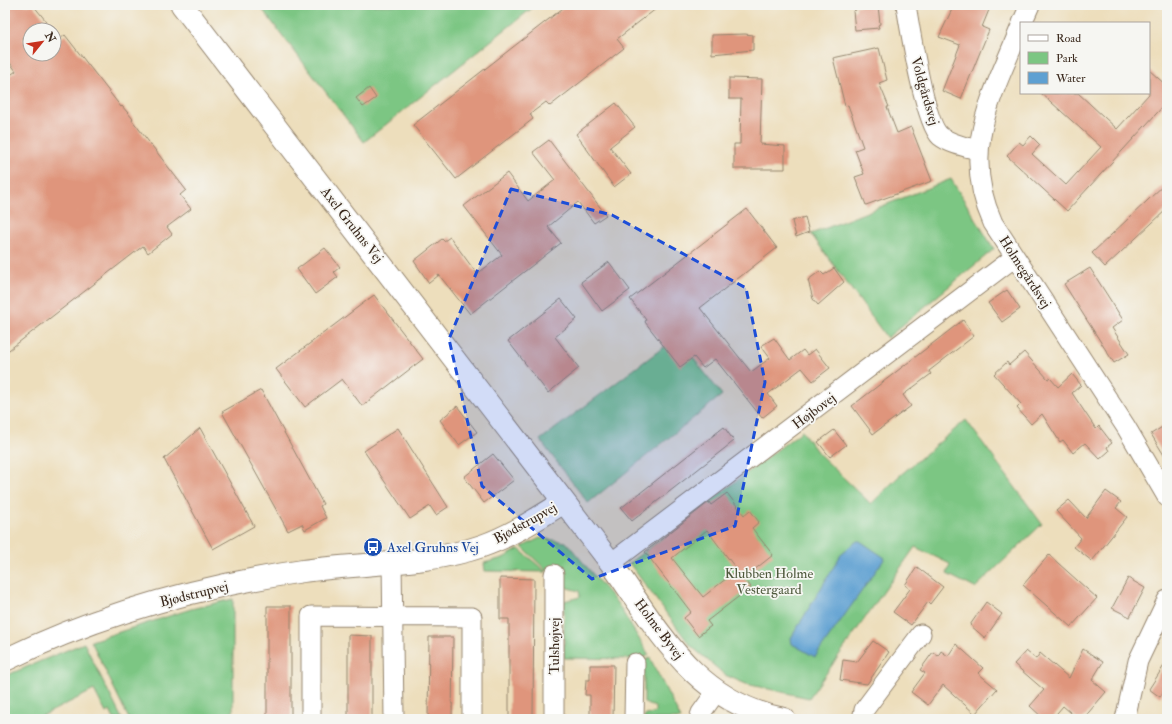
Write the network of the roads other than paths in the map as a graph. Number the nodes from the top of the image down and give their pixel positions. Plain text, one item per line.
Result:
1 (182, 5) edge
2 (906, 5) edge
3 (1030, 5) edge
4 (1022, 22) edge
5 (1020, 28) edge
6 (978, 150) junction
7 (1015, 257) junction
8 (1167, 497) edge
9 (564, 502) junction
10 (392, 561) junction
11 (611, 563) junction
12 (554, 574) dead end
13 (1166, 603) edge
14 (393, 616) junction
15 (921, 634) dead end
16 (5, 660) edge
17 (635, 663) dead end
18 (716, 692) junction
19 (312, 719) edge
20 (394, 719) edge
21 (472, 719) edge
22 (554, 719) edge
23 (634, 719) edge
24 (699, 719) edge
25 (784, 719) edge
26 (862, 719) edge
27 (1125, 719) edge

1 - 9 street, Axel Gruhns Vej
2 - 6 street, Voldgårdsvej
3 - 4 street
5 - 6 street, Holmegårdsvej
6 - 7 street, Holmegårdsvej
7 - 8 street, Holmegårdsvej
7 - 11 street, Højbovej
9 - 10 street, Bjødstrupvej
9 - 11 street, Holme Byvej
10 - 14 street
10 - 16 street, Bjødstrupvej
11 - 18 street, Holme Byvej
12 - 22 street, Tulshøjvej
13 - 27 street
14 - 19 street
14 - 20 street
14 - 21 street
15 - 26 street
17 - 23 street
18 - 24 street
18 - 25 street, Holme Byvej

